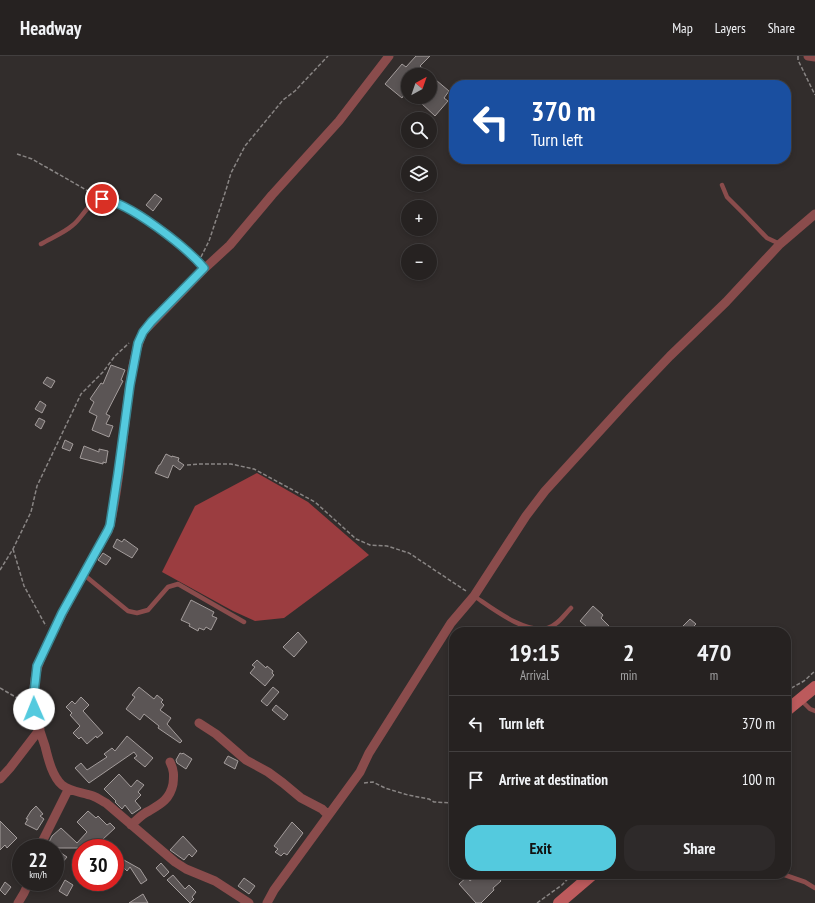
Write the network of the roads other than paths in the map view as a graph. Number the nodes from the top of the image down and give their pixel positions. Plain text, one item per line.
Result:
1 (389, 56) edge
2 (808, 56) edge
3 (815, 57) edge
4 (722, 185) dead end
5 (815, 214) edge
6 (41, 244) dead end
7 (780, 244) junction
8 (201, 265) junction
9 (83, 574) junction
10 (474, 596) junction
11 (570, 608) dead end
12 (244, 622) dead end
13 (528, 627) edge
14 (551, 627) edge
15 (815, 687) edge
16 (800, 699) junction
17 (791, 707) edge
18 (815, 711) edge
19 (198, 723) dead end
20 (40, 729) junction
21 (170, 762) dead end
22 (0, 778) edge
23 (68, 790) junction
24 (328, 815) junction
25 (131, 825) junction
26 (44, 839) edge
27 (791, 877) edge
28 (587, 879) edge
29 (815, 888) edge
30 (24, 891) edge
31 (18, 903) edge
32 (249, 903) edge
33 (267, 903) edge
34 (559, 903) edge

1 - 8 street
2 - 3 street
4 - 7 lane
5 - 7 street
6 - 8 lane
7 - 10 street
8 - 9 street
9 - 12 lane
9 - 20 street
10 - 13 lane
10 - 24 street
11 - 14 lane
15 - 16 main road
16 - 17 main road
16 - 18 lane
19 - 24 street
20 - 22 street
20 - 23 street
21 - 25 street
23 - 25 street
23 - 26 street
24 - 33 street
25 - 32 street
27 - 29 lane
28 - 34 main road
30 - 31 street

